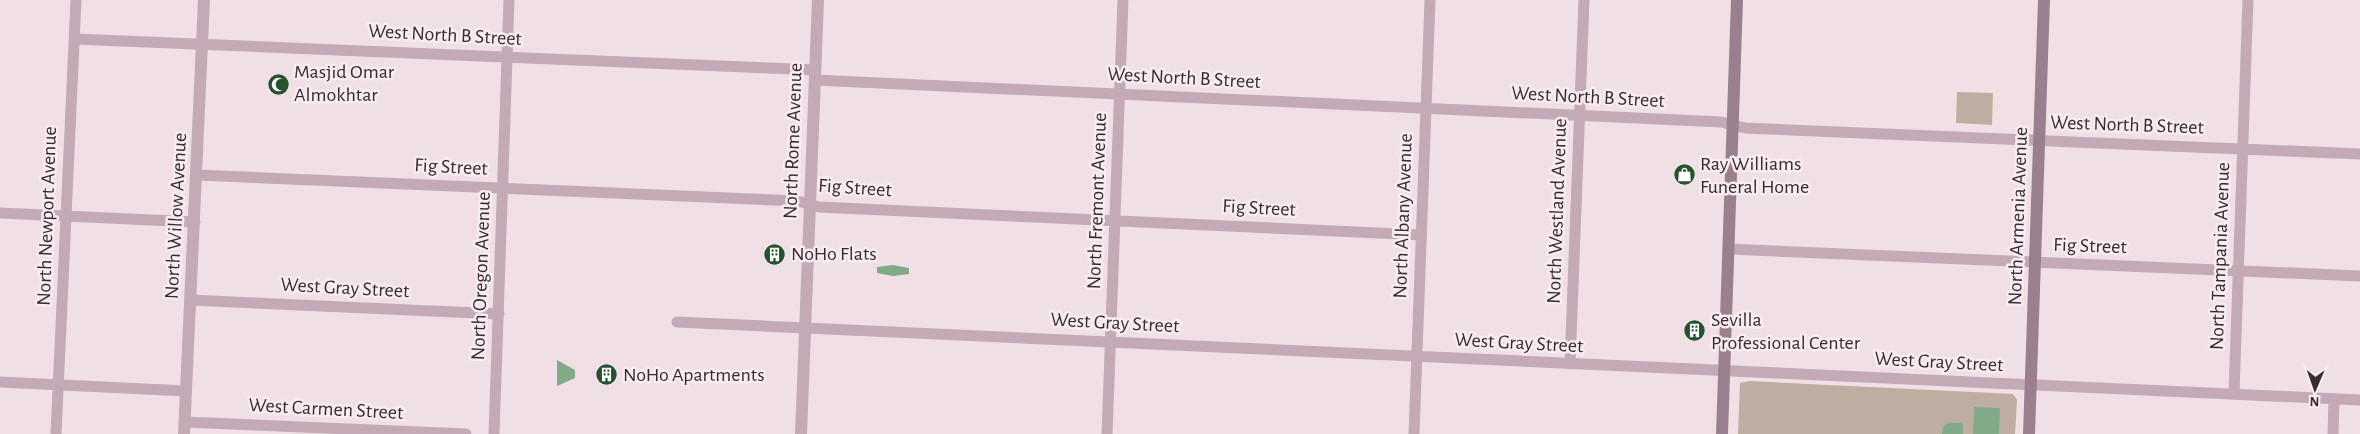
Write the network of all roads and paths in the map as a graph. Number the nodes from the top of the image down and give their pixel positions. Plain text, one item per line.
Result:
1 (76, 0) edge
2 (204, 0) edge
3 (509, 0) edge
4 (818, 0) edge
5 (1123, 0) edge
6 (1430, 0) edge
7 (1584, 0) edge
8 (1737, 0) edge
9 (2044, 0) edge
10 (2248, 0) edge
11 (74, 39) junction
12 (202, 44) junction
13 (507, 56) junction
14 (815, 75) junction
15 (1120, 94) junction
16 (1426, 108) junction
17 (1580, 115) junction
18 (1732, 124) junction
19 (2039, 141) junction
20 (2243, 149) junction
21 (2360, 154) edge
22 (197, 175) junction
23 (504, 189) junction
24 (810, 204) junction
25 (0, 213) edge
26 (65, 215) junction
27 (1115, 220) junction
28 (194, 222) junction
29 (1422, 235) junction
30 (1728, 249) junction
31 (2035, 262) junction
32 (2238, 271) junction
33 (2360, 276) edge
34 (190, 300) junction
35 (499, 314) junction
36 (677, 322) dead end
37 (806, 327) junction
38 (1110, 342) junction
39 (1417, 357) junction
40 (1570, 364) junction
41 (1724, 371) junction
42 (0, 382) edge
43 (58, 385) junction
44 (2031, 385) junction
45 (186, 391) junction
46 (2234, 393) junction
47 (2334, 399) junction
48 (2360, 400) edge
49 (184, 428) edge
50 (56, 434) edge
51 (466, 434) edge
52 (494, 434) edge
53 (802, 434) edge
54 (1107, 434) edge
55 (1414, 434) edge
56 (1722, 434) edge
57 (2029, 434) edge
58 (2332, 434) edge

1 - 11 street, North Newport Avenue
2 - 12 street, North Willow Avenue
3 - 13 street, North Oregon Avenue
4 - 14 street, North Rome Avenue
5 - 15 street, North Fremont Avenue
6 - 16 street, North Albany Avenue
7 - 17 street, North Westland Avenue
8 - 18 main road
9 - 19 main road, North Armenia Avenue
10 - 20 street, North Tampania Avenue
11 - 12 street, West North B Street
11 - 26 street, North Newport Avenue
12 - 13 street, West North B Street
12 - 22 street, North Willow Avenue
13 - 14 street, West North B Street
13 - 23 street, North Oregon Avenue
14 - 15 street, West North B Street
14 - 24 street, North Rome Avenue
15 - 16 street, West North B Street
15 - 27 street, North Fremont Avenue
16 - 17 street, West North B Street
16 - 29 street, North Albany Avenue
17 - 18 street, West North B Street
17 - 40 street, North Westland Avenue
18 - 19 street, West North B Street
18 - 30 main road
19 - 20 street, West North B Street
19 - 31 main road, North Armenia Avenue
20 - 21 street, West North B Street
20 - 32 street, North Tampania Avenue
22 - 23 street, Fig Street
22 - 28 street, North Willow Avenue
23 - 24 street, Fig Street
23 - 35 street, North Oregon Avenue
24 - 27 street, Fig Street
24 - 37 street, North Rome Avenue
25 - 26 street
26 - 28 street
26 - 43 street, North Newport Avenue
27 - 29 street, Fig Street
27 - 38 street, North Fremont Avenue
28 - 34 street, North Willow Avenue
29 - 39 street, North Albany Avenue
30 - 31 street, Fig Street
30 - 41 main road
31 - 32 street, Fig Street
31 - 44 main road, North Armenia Avenue
32 - 33 street, Fig Street
32 - 46 street, North Tampania Avenue
34 - 35 street, West Gray Street
34 - 45 street, North Willow Avenue
35 - 52 street, North Oregon Avenue
36 - 37 street, West Gray Street
37 - 38 street, West Gray Street
37 - 53 street, North Rome Avenue
38 - 39 street, West Gray Street
38 - 54 street, North Fremont Avenue
39 - 40 street, West Gray Street
39 - 55 street, North Albany Avenue
40 - 41 street, West Gray Street
41 - 44 street, West Gray Street
41 - 56 main road
42 - 43 street
43 - 45 street
43 - 50 street, North Newport Avenue
44 - 46 street, West Gray Street
44 - 57 main road, North Armenia Avenue
45 - 49 street, North Willow Avenue
46 - 47 street, West Gray Street
47 - 48 street, West Gray Street
47 - 58 street
49 - 51 street, West Carmen Street

